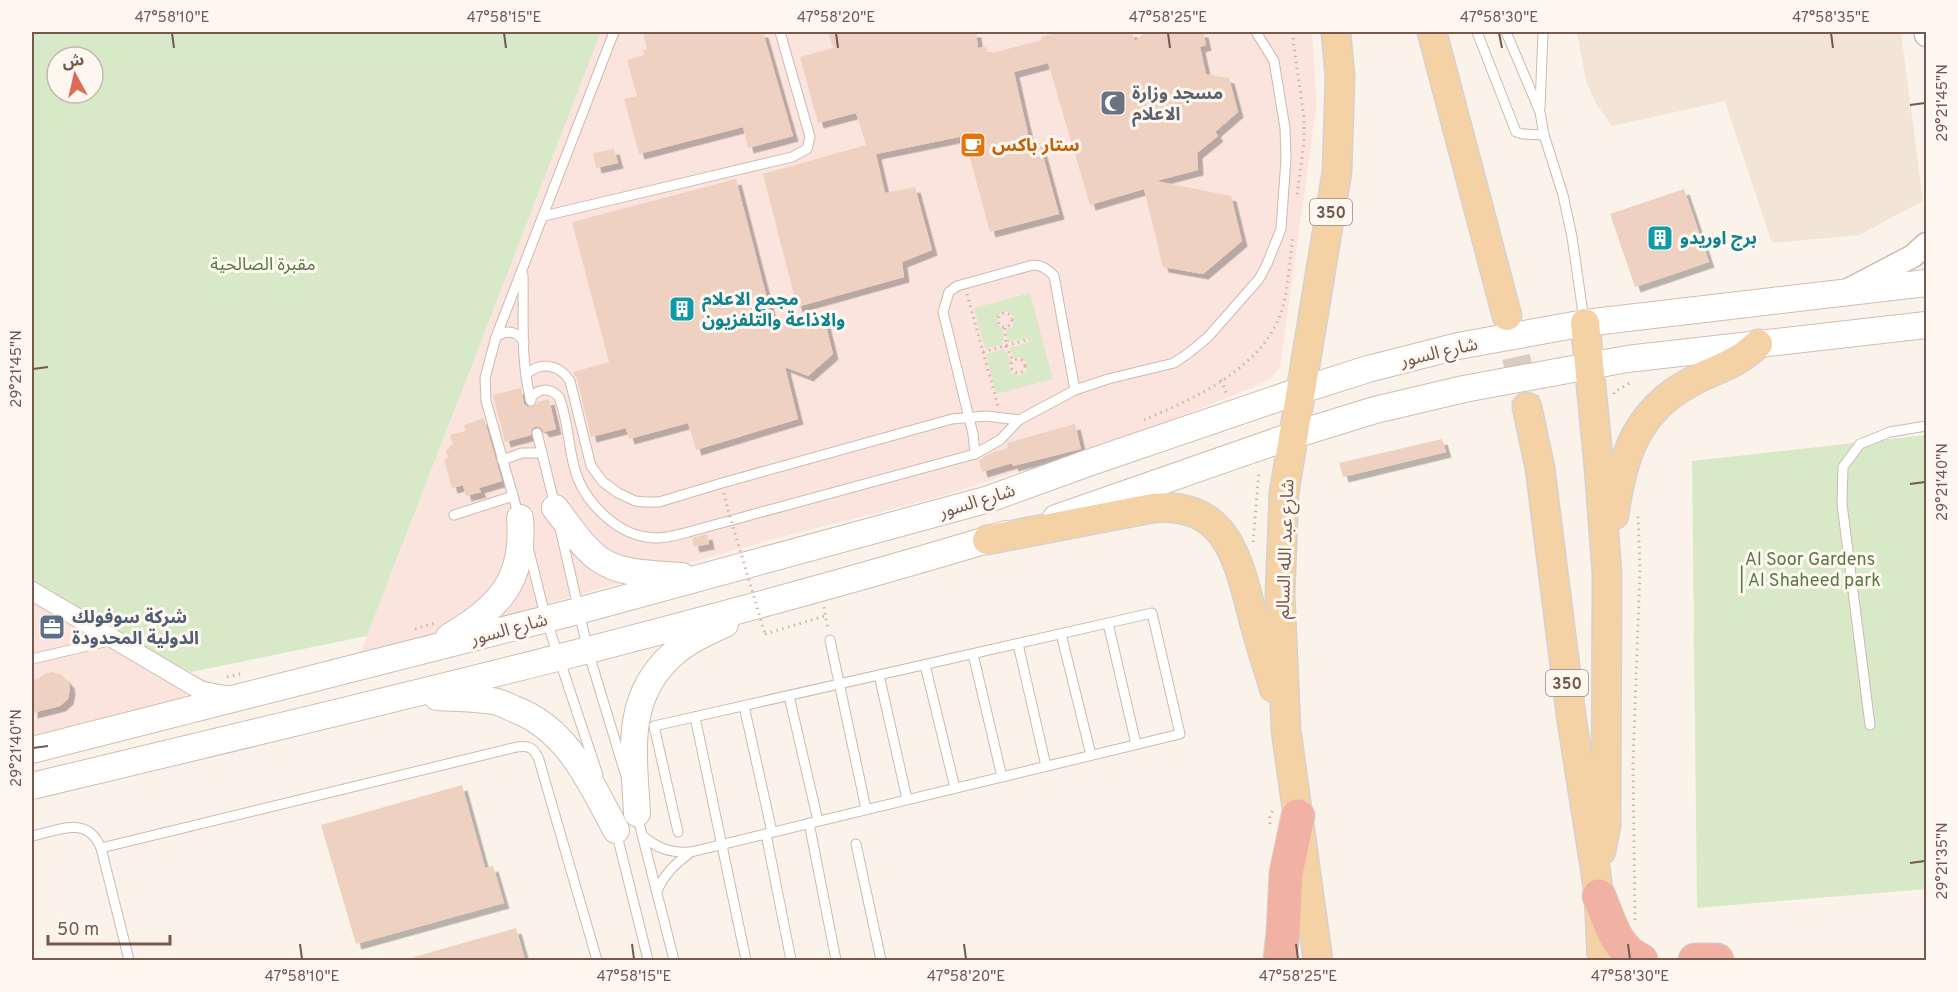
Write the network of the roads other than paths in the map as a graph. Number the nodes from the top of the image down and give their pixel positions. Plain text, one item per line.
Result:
1 (614, 32) edge
2 (780, 32) edge
3 (1256, 32) edge
4 (1336, 32) edge
5 (1432, 32) edge
6 (1477, 32) edge
7 (1507, 32) edge
8 (1544, 32) edge
9 (1540, 112) junction
10 (1544, 135) junction
11 (544, 216) junction
12 (1926, 244) edge
13 (524, 269) junction
14 (1926, 283) edge
15 (1840, 294) junction
16 (1508, 316) tunnel mouth
17 (1585, 323) junction
18 (1926, 325) edge
19 (496, 337) junction
20 (524, 342) junction
21 (1758, 344) junction
22 (1589, 365) junction
23 (526, 375) junction
24 (1075, 390) junction
25 (1302, 390) junction
26 (1527, 407) tunnel mouth
27 (968, 417) junction
28 (1019, 420) junction
29 (1926, 426) edge
30 (537, 433) dead end
31 (1294, 435) junction
32 (542, 453) junction
33 (975, 454) junction
34 (502, 460) junction
35 (516, 507) junction
36 (555, 508) junction
37 (454, 515) dead end
38 (987, 540) junction
39 (1607, 574) junction
40 (700, 577) junction
41 (32, 591) edge
42 (765, 603) junction
43 (578, 611) junction
44 (546, 619) junction
45 (1108, 623) junction
46 (1061, 634) junction
47 (115, 639) junction
48 (830, 640) dead end
49 (415, 641) junction
50 (1018, 644) junction
51 (588, 651) junction
52 (973, 654) junction
53 (32, 659) edge
54 (560, 659) junction
55 (926, 665) junction
56 (879, 675) junction
57 (838, 684) junction
58 (245, 685) junction
59 (413, 695) junction
60 (789, 696) junction
61 (744, 706) junction
62 (695, 717) junction
63 (1870, 725) dead end
64 (1286, 730) junction
65 (1136, 744) junction
66 (32, 750) edge
67 (1091, 755) junction
68 (1046, 766) junction
69 (1002, 777) junction
70 (32, 786) edge
71 (955, 788) junction
72 (907, 799) junction
73 (866, 809) junction
74 (1298, 816) junction
75 (813, 822) junction
76 (640, 825) junction
77 (616, 830) junction
78 (678, 832) dead end
79 (769, 833) junction
80 (32, 836) edge
81 (723, 844) junction
82 (856, 844) dead end
83 (101, 848) junction
84 (691, 852) junction
85 (1597, 881) junction
86 (657, 891) junction
87 (129, 960) edge
88 (597, 960) edge
89 (648, 960) edge
90 (674, 960) edge
91 (746, 960) edge
92 (791, 960) edge
93 (836, 960) edge
94 (881, 960) edge
95 (1280, 960) edge
96 (1318, 960) edge
97 (1602, 960) edge
98 (1641, 960) edge
99 (1695, 960) edge
100 (1717, 960) edge

1 - 11 lane
2 - 11 lane
3 - 24 lane
4 - 25 main road, شارع عبد الله السالم / 350
5 - 16 main road
6 - 10 lane
7 - 9 lane
8 - 9 lane
9 - 10 lane
10 - 17 lane
11 - 13 lane
12 - 15 street
13 - 19 lane
13 - 20 lane
14 - 15 main road, شارع السور
15 - 17 main road, شارع السور
17 - 22 main road
17 - 25 main road, شارع السور
18 - 21 main road
19 - 20 lane
19 - 34 lane
20 - 23 lane
21 - 22 main road
21 - 39 main road
22 - 31 main road
22 - 39 main road
23 - 27 lane
23 - 33 lane
24 - 27 lane
24 - 28 lane
25 - 31 main road, شارع عبد الله السالم / 350
25 - 40 main road, شارع السور
26 - 85 main road, 350
27 - 28 lane
27 - 33 lane
28 - 33 lane
29 - 63 lane
30 - 32 lane
31 - 38 main road
31 - 64 main road, شارع عبد الله السالم / 350
32 - 34 lane
32 - 36 lane
34 - 35 lane
35 - 37 lane
35 - 44 lane
35 - 49 main road
36 - 40 main road
36 - 43 lane
38 - 42 main road
38 - 64 main road
39 - 85 main road
40 - 43 main road, شارع السور
41 - 47 street
42 - 51 main road
42 - 76 main road
43 - 44 main road, شارع السور
43 - 51 lane
44 - 49 main road, شارع السور
44 - 54 lane
45 - 46 lane
45 - 65 lane
45 - 65 lane
46 - 50 lane
46 - 67 lane
47 - 53 lane
47 - 58 street
48 - 57 lane
49 - 58 main road, شارع السور
50 - 52 lane
50 - 68 lane
51 - 54 main road
51 - 76 lane
52 - 55 lane
52 - 69 lane
54 - 59 main road
54 - 77 lane
55 - 56 lane
55 - 71 lane
56 - 57 lane
56 - 72 lane
57 - 60 lane
57 - 73 lane
58 - 66 main road, شارع السور
59 - 70 main road
59 - 77 main road
60 - 61 lane
60 - 75 lane
61 - 62 lane
61 - 79 lane
62 - 78 lane
62 - 81 lane
64 - 74 main road, شارع عبد الله السالم / 350
65 - 67 lane
67 - 68 lane
68 - 69 lane
69 - 71 lane
71 - 72 lane
72 - 73 lane
73 - 75 lane
74 - 95 highway
74 - 96 main road, شارع عبد الله السالم / 350
75 - 79 lane
75 - 93 lane
76 - 84 lane
76 - 86 lane
77 - 89 lane
79 - 81 lane
79 - 92 lane
80 - 83 lane
81 - 84 lane
81 - 91 lane
82 - 94 lane
83 - 87 lane
83 - 88 lane
84 - 86 lane
85 - 97 main road, 350
85 - 98 highway
86 - 90 lane
99 - 100 highway

